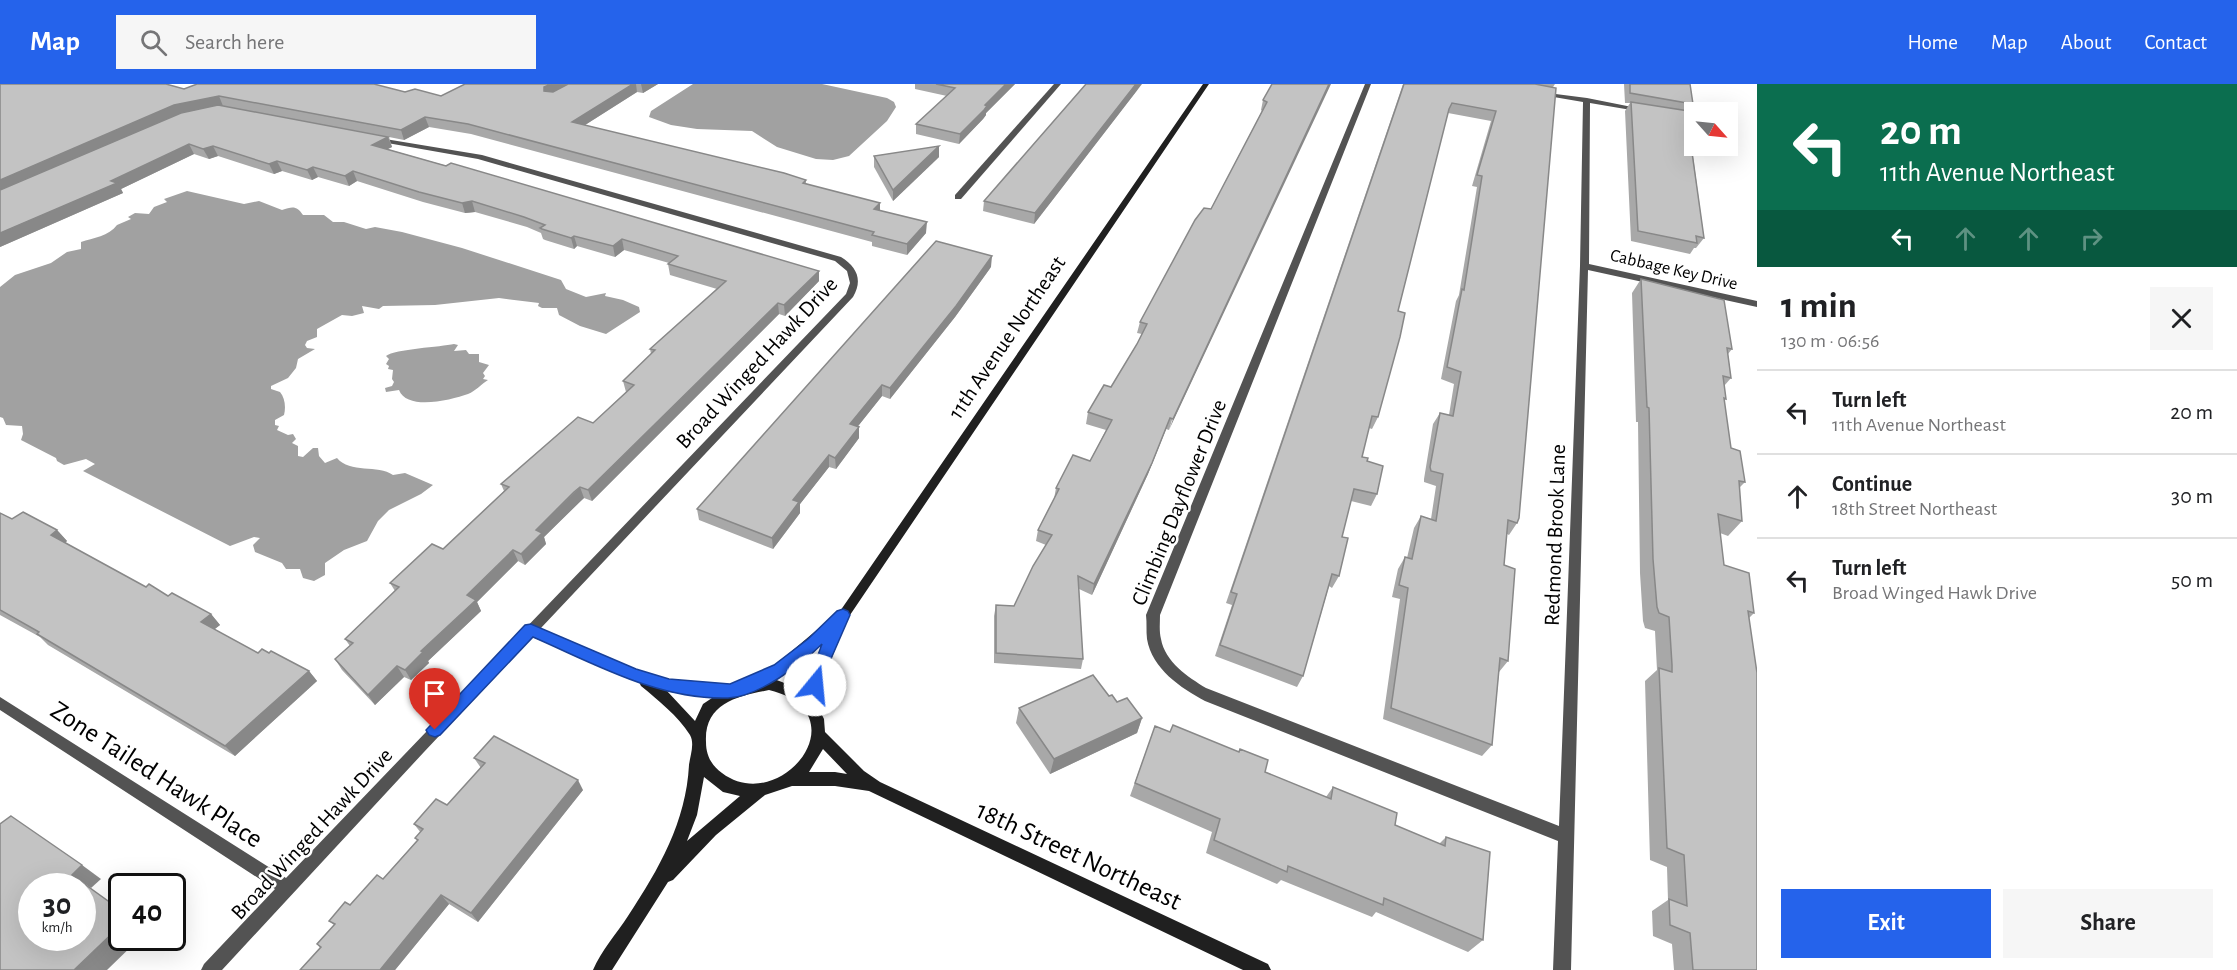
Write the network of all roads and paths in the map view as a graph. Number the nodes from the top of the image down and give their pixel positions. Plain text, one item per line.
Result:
1 (1057, 84) edge
2 (1206, 84) edge
3 (1368, 84) edge
4 (1528, 90) edge
5 (1587, 100) junction
6 (1652, 112) edge
7 (367, 138) edge
8 (958, 197) dead end
9 (1584, 266) junction
10 (1757, 304) edge
11 (843, 615) junction
12 (531, 630) junction
13 (632, 674) junction
14 (749, 685) junction
15 (730, 691) junction
16 (0, 703) edge
17 (813, 711) junction
18 (697, 733) junction
19 (818, 735) junction
20 (697, 752) junction
21 (792, 779) junction
22 (875, 787) junction
23 (759, 790) junction
24 (1565, 836) junction
25 (287, 888) junction
26 (654, 889) junction
27 (210, 970) edge
28 (602, 970) edge
29 (1262, 970) edge
30 (1562, 970) edge

1 - 8 street
2 - 11 street, 11th Avenue Northeast
3 - 24 street, Climbing Dayflower Drive
4 - 5 street
5 - 6 street
5 - 9 street, Redmond Brook Lane
7 - 12 street, Broad Winged Hawk Drive
9 - 10 street, Cabbage Key Drive
9 - 24 street, Redmond Brook Lane
11 - 14 street, 11th Avenue Northeast
11 - 17 street, 11th Avenue Northeast
12 - 13 street
12 - 25 street, Broad Winged Hawk Drive
13 - 15 street
13 - 18 street
14 - 15 street
14 - 17 street
15 - 18 street
16 - 25 street, Zone Tailed Hawk Place
17 - 19 street
18 - 20 street
19 - 21 street
19 - 22 street, 18th Street Northeast
20 - 23 street
20 - 26 street
21 - 22 street, 18th Street Northeast
21 - 23 street
22 - 29 street, 18th Street Northeast
23 - 26 street
24 - 30 street, Redmond Brook Lane
25 - 27 street, Broad Winged Hawk Drive
26 - 28 street

